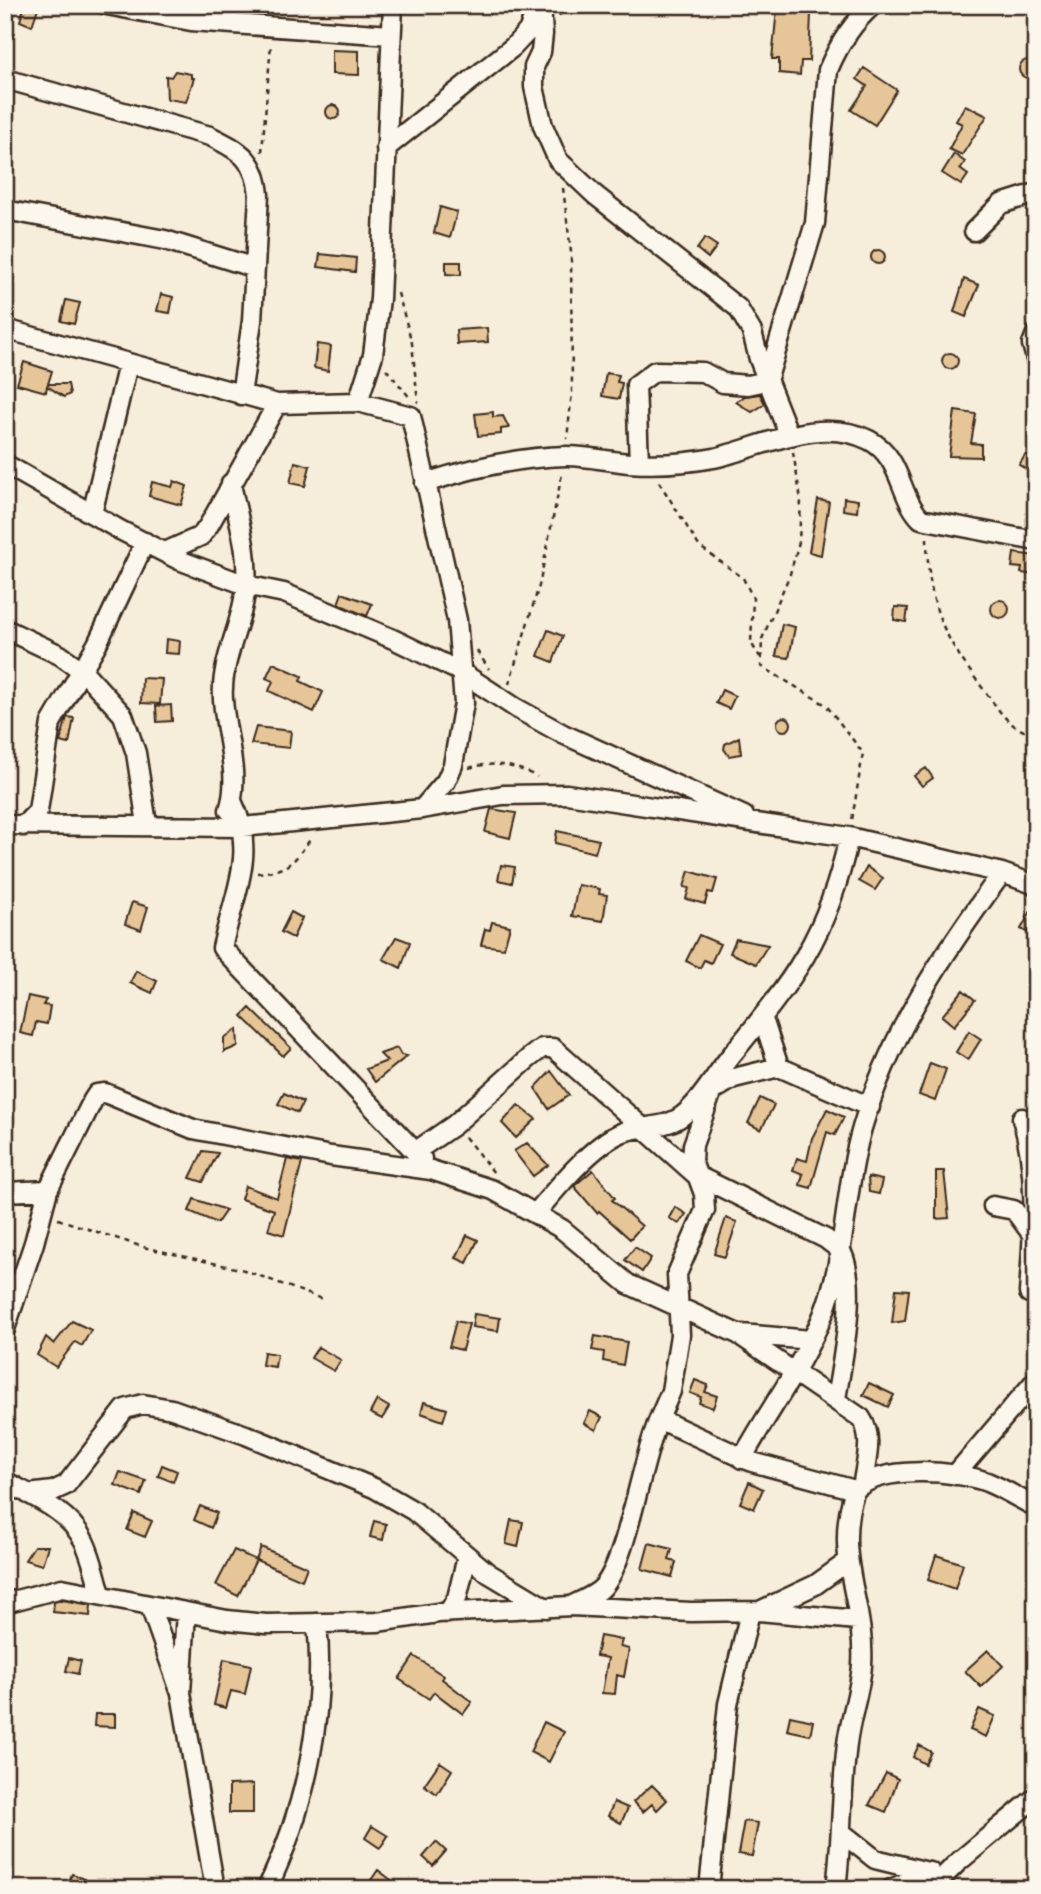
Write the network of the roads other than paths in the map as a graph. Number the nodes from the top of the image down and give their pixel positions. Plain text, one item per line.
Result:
1 (107, 5) edge
2 (393, 5) edge
3 (540, 5) edge
4 (873, 5) edge
5 (391, 36) junction
6 (5, 79) edge
7 (386, 148) junction
8 (1036, 193) edge
9 (5, 210) edge
10 (974, 231) dead end
11 (255, 268) junction
12 (5, 329) edge
13 (1036, 334) edge
14 (1036, 359) edge
15 (128, 364) junction
16 (767, 381) junction
17 (241, 395) junction
18 (358, 402) junction
19 (277, 404) junction
20 (789, 436) junction
21 (639, 463) junction
22 (5, 464) edge
23 (231, 483) junction
24 (425, 483) junction
25 (92, 514) junction
26 (1036, 541) edge
27 (145, 542) junction
28 (165, 552) junction
29 (246, 585) junction
30 (5, 629) edge
31 (82, 671) junction
32 (461, 672) junction
33 (232, 801) junction
34 (422, 809) junction
35 (147, 824) junction
36 (759, 824) junction
37 (14, 825) edge
38 (220, 827) junction
39 (243, 827) junction
40 (849, 837) junction
41 (1002, 873) junction
42 (1036, 885) edge
43 (763, 1019) junction
44 (779, 1067) junction
45 (705, 1095) junction
46 (870, 1107) junction
47 (1022, 1118) dead end
48 (640, 1128) junction
49 (416, 1152) junction
50 (431, 1170) junction
51 (696, 1175) junction
52 (48, 1190) junction
53 (5, 1192) edge
54 (993, 1206) dead end
55 (536, 1213) junction
56 (1034, 1237) edge
57 (841, 1251) junction
58 (1033, 1295) edge
59 (679, 1307) junction
60 (5, 1329) edge
61 (738, 1334) junction
62 (811, 1340) junction
63 (793, 1371) junction
64 (1036, 1380) edge
65 (836, 1399) junction
66 (659, 1419) junction
67 (742, 1459) junction
68 (955, 1475) junction
69 (5, 1481) edge
70 (66, 1485) junction
71 (859, 1486) junction
72 (28, 1493) junction
73 (1036, 1507) edge
74 (64, 1517) junction
75 (467, 1558) junction
76 (847, 1562) junction
77 (101, 1594) junction
78 (5, 1602) edge
79 (150, 1606) junction
80 (571, 1606) junction
81 (546, 1608) junction
82 (186, 1612) junction
83 (755, 1612) junction
84 (448, 1613) junction
85 (857, 1620) junction
86 (317, 1623) junction
87 (181, 1693) junction
88 (1036, 1797) edge
89 (841, 1832) junction
90 (875, 1859) junction
91 (839, 1864) junction
92 (929, 1881) edge
93 (215, 1889) edge
94 (267, 1889) edge
95 (709, 1889) edge
96 (836, 1889) edge
97 (891, 1889) edge

1 - 5 street
2 - 5 street
3 - 7 street
3 - 16 street
4 - 16 street
5 - 7 street
6 - 11 street
7 - 18 street
8 - 10 street
9 - 11 street
11 - 17 street
12 - 15 street
13 - 14 street
15 - 17 street
15 - 25 street
16 - 20 street
16 - 21 street
17 - 19 street
18 - 19 street
18 - 24 street
19 - 23 street
20 - 21 street
20 - 26 street
21 - 24 street
22 - 25 street
23 - 28 street
23 - 29 street
24 - 32 street
25 - 27 street
27 - 28 street
27 - 31 street
28 - 29 street
29 - 32 street
29 - 33 street
30 - 31 street
31 - 35 street
31 - 37 street
32 - 34 street
32 - 36 street
33 - 38 street
33 - 39 street
34 - 36 street
34 - 39 street
35 - 37 street
35 - 38 street
36 - 40 street
38 - 39 street
39 - 49 street
40 - 41 street
40 - 43 street
41 - 42 street
41 - 46 street
43 - 44 street
43 - 45 street
44 - 45 street
44 - 46 street
45 - 48 street
45 - 51 street
46 - 57 street
47 - 56 street
48 - 49 street
48 - 51 street
48 - 55 street
49 - 50 street
50 - 52 street
50 - 55 street
51 - 57 street
51 - 59 street
52 - 53 street
52 - 60 street
54 - 56 street
55 - 59 street
56 - 58 street
57 - 62 street
57 - 65 street
59 - 61 street
59 - 66 street
61 - 62 street
61 - 63 street
62 - 63 street
63 - 65 street
63 - 67 street
64 - 68 street
65 - 71 street
66 - 67 street
66 - 80 street
67 - 71 street
68 - 71 street
68 - 73 street
69 - 72 street
70 - 72 street
70 - 74 street
70 - 75 street
71 - 76 street
72 - 74 street
74 - 77 street
75 - 81 street
75 - 84 street
76 - 83 street
76 - 85 street
77 - 78 street
77 - 79 street
79 - 82 street
79 - 87 street
80 - 81 street
80 - 83 street
81 - 84 street
82 - 86 street
82 - 87 street
83 - 85 street
83 - 95 street
84 - 86 street
85 - 89 street
86 - 94 street
87 - 93 street
88 - 92 street
89 - 90 street
89 - 91 street
90 - 91 street
90 - 92 street
91 - 96 street
92 - 97 street

